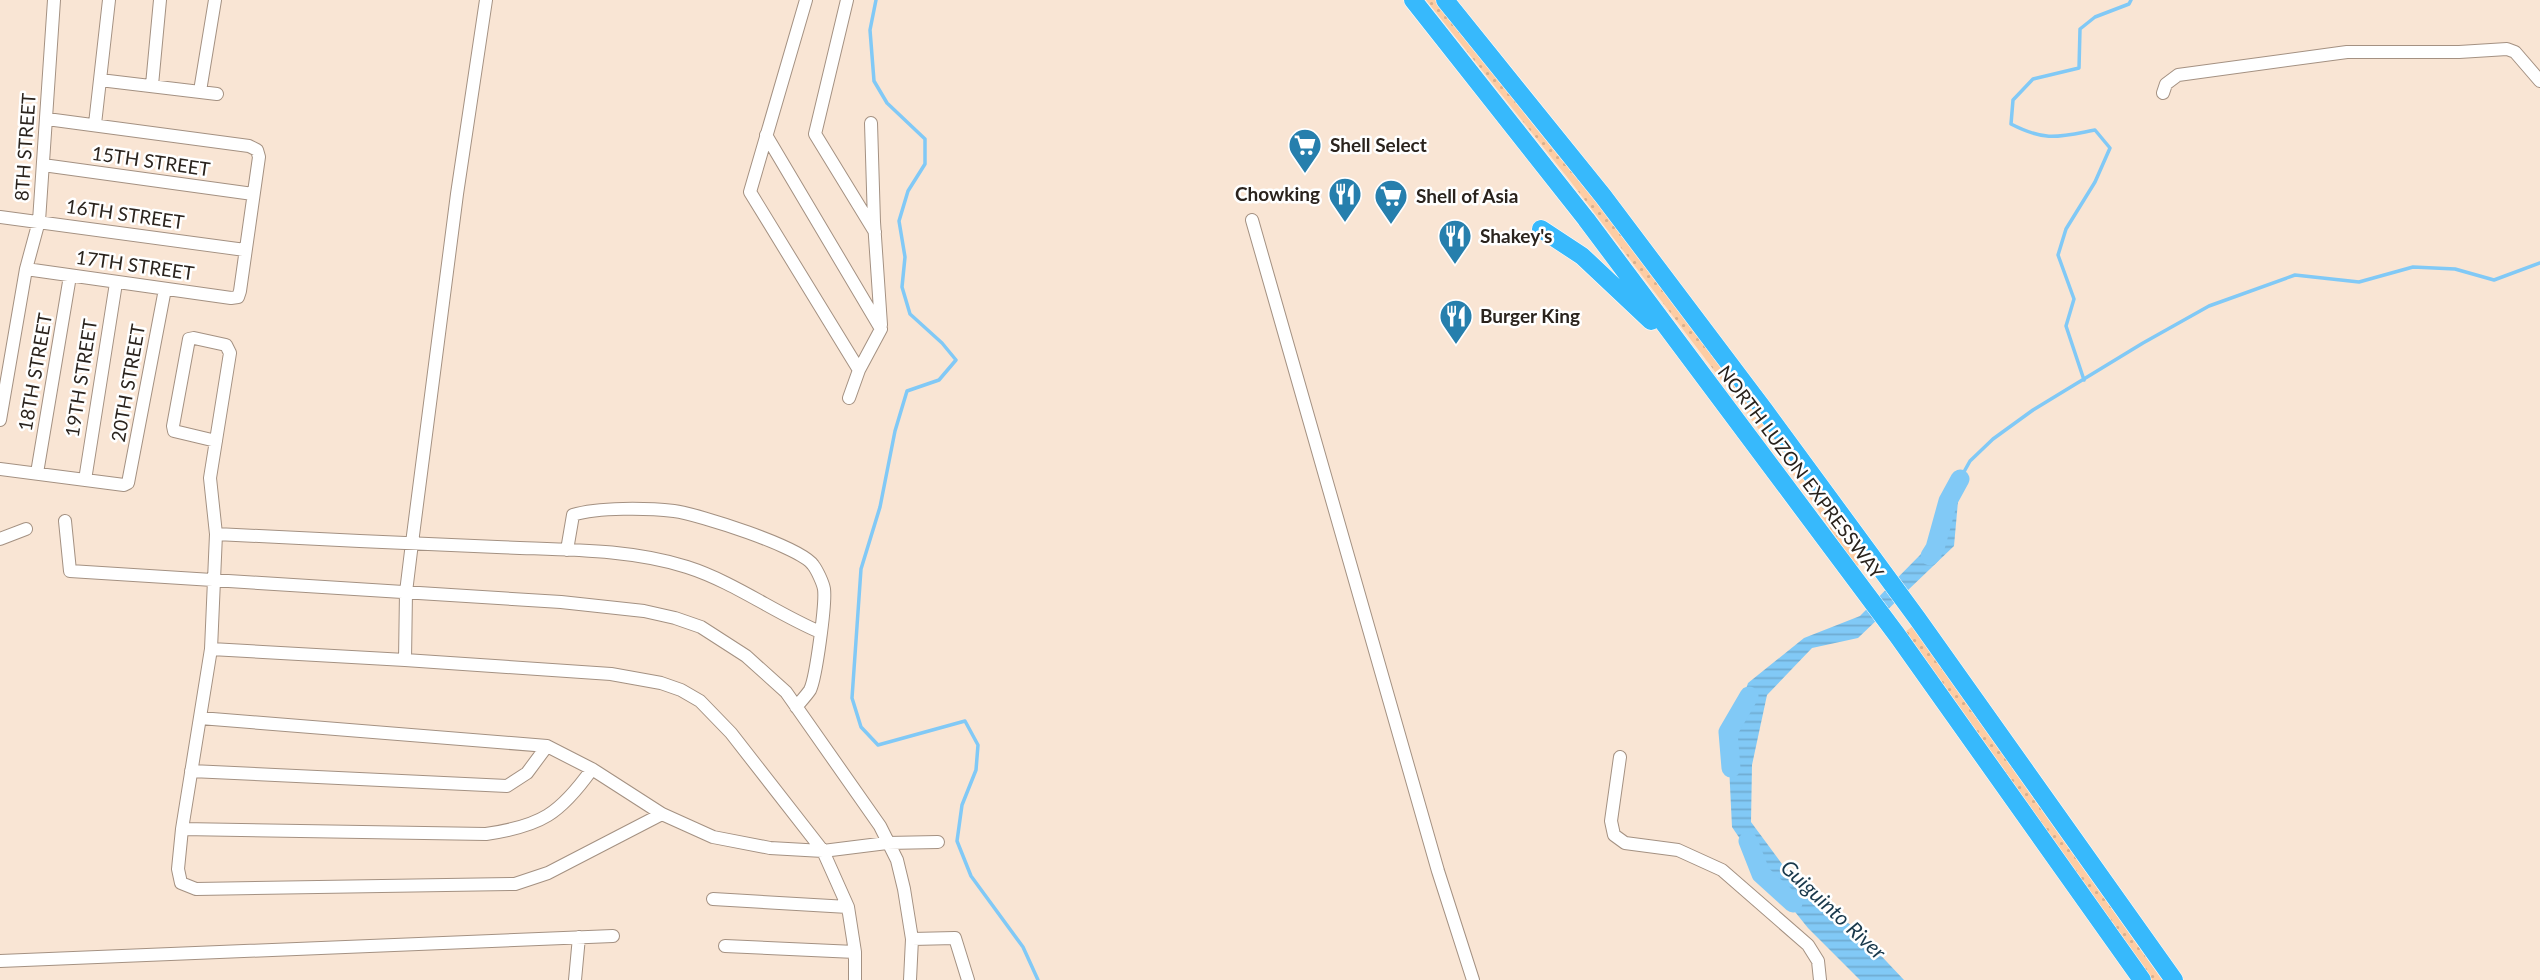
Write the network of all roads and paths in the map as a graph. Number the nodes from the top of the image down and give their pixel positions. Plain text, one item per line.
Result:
1 (54, 0) edge
2 (108, 0) edge
3 (160, 0) edge
4 (215, 0) edge
5 (486, 0) edge
6 (806, 0) edge
7 (847, 0) edge
8 (1413, 0) edge
9 (1445, 0) edge
10 (100, 80) junction
11 (2540, 82) edge
12 (152, 85) junction
13 (200, 91) junction
14 (2163, 93) dead end
15 (218, 94) dead end
16 (47, 119) junction
17 (871, 123) dead end
18 (94, 124) junction
19 (766, 135) junction
20 (43, 165) junction
21 (253, 194) junction
22 (0, 217) edge
23 (1252, 220) dead end
24 (39, 221) junction
25 (1541, 229) dead end
26 (875, 232) junction
27 (245, 250) junction
28 (26, 269) junction
29 (70, 276) junction
30 (116, 283) junction
31 (165, 289) junction
32 (881, 329) junction
33 (859, 370) junction
34 (849, 398) dead end
35 (0, 420) edge
36 (216, 441) junction
37 (1764, 457) junction
38 (0, 469) edge
39 (37, 474) junction
40 (85, 480) junction
41 (65, 521) dead end
42 (26, 530) dead end
43 (216, 534) junction
44 (0, 539) edge
45 (412, 544) junction
46 (567, 550) junction
47 (214, 582) junction
48 (406, 592) junction
49 (820, 632) junction
50 (211, 649) junction
51 (405, 660) junction
52 (796, 706) junction
53 (200, 718) junction
54 (547, 746) junction
55 (1620, 757) dead end
56 (592, 769) junction
57 (191, 771) junction
58 (662, 814) junction
59 (182, 829) junction
60 (887, 842) junction
61 (938, 842) dead end
62 (824, 851) junction
63 (713, 898) dead end
64 (848, 907) junction
65 (613, 936) dead end
66 (579, 937) junction
67 (912, 939) junction
68 (725, 946) dead end
69 (855, 952) junction
70 (0, 961) edge
71 (575, 980) edge
72 (855, 980) edge
73 (910, 980) edge
74 (968, 980) edge
75 (1473, 980) edge
76 (1820, 980) edge
77 (2142, 980) edge
78 (2174, 980) edge

1 - 16 street, 8TH STREET
2 - 10 street
3 - 12 street
4 - 13 street
5 - 45 street
6 - 19 street
7 - 26 street
8 - 37 highway, NORTH LUZON EXPRESSWAY
9 - 78 highway, NORTH LUZON EXPRESSWAY
10 - 12 street
10 - 18 street
11 - 14 street
12 - 13 street
13 - 15 street
16 - 18 street
16 - 20 street, 8TH STREET
17 - 26 street
18 - 21 street
19 - 32 street
19 - 33 street
20 - 21 street, 15TH STREET
20 - 24 street, 8TH STREET
21 - 27 street
22 - 24 street, 16TH STREET
23 - 75 street
24 - 27 street, 16TH STREET
24 - 28 street, 8TH STREET
25 - 37 highway
26 - 32 street
27 - 31 street, 17TH STREET
28 - 29 street, 17TH STREET
28 - 35 street, 8TH STREET
29 - 30 street, 17TH STREET
29 - 39 street, 18TH STREET
30 - 31 street, 17TH STREET
30 - 40 street, 19TH STREET
31 - 40 street, 20TH STREET
32 - 33 street
33 - 34 street
36 - 36 street
36 - 43 street
37 - 77 highway, NORTH LUZON EXPRESSWAY
38 - 39 street
39 - 40 street
41 - 47 street
42 - 44 street
43 - 45 street
43 - 47 street
45 - 46 street
45 - 48 street
46 - 49 street
46 - 49 street
47 - 48 street
47 - 50 street
48 - 51 street
48 - 52 street
49 - 52 street
50 - 51 street
50 - 53 street
51 - 62 street
52 - 60 street
53 - 54 street
53 - 57 street
54 - 56 street
54 - 57 street
55 - 76 street
56 - 58 street
56 - 59 street
57 - 59 street
58 - 59 street
58 - 62 street
60 - 61 street
60 - 62 street
60 - 67 street
62 - 64 street
63 - 64 street
64 - 69 street
65 - 66 street
66 - 70 street
66 - 71 street
67 - 73 street
67 - 74 street
68 - 69 street
69 - 72 street

